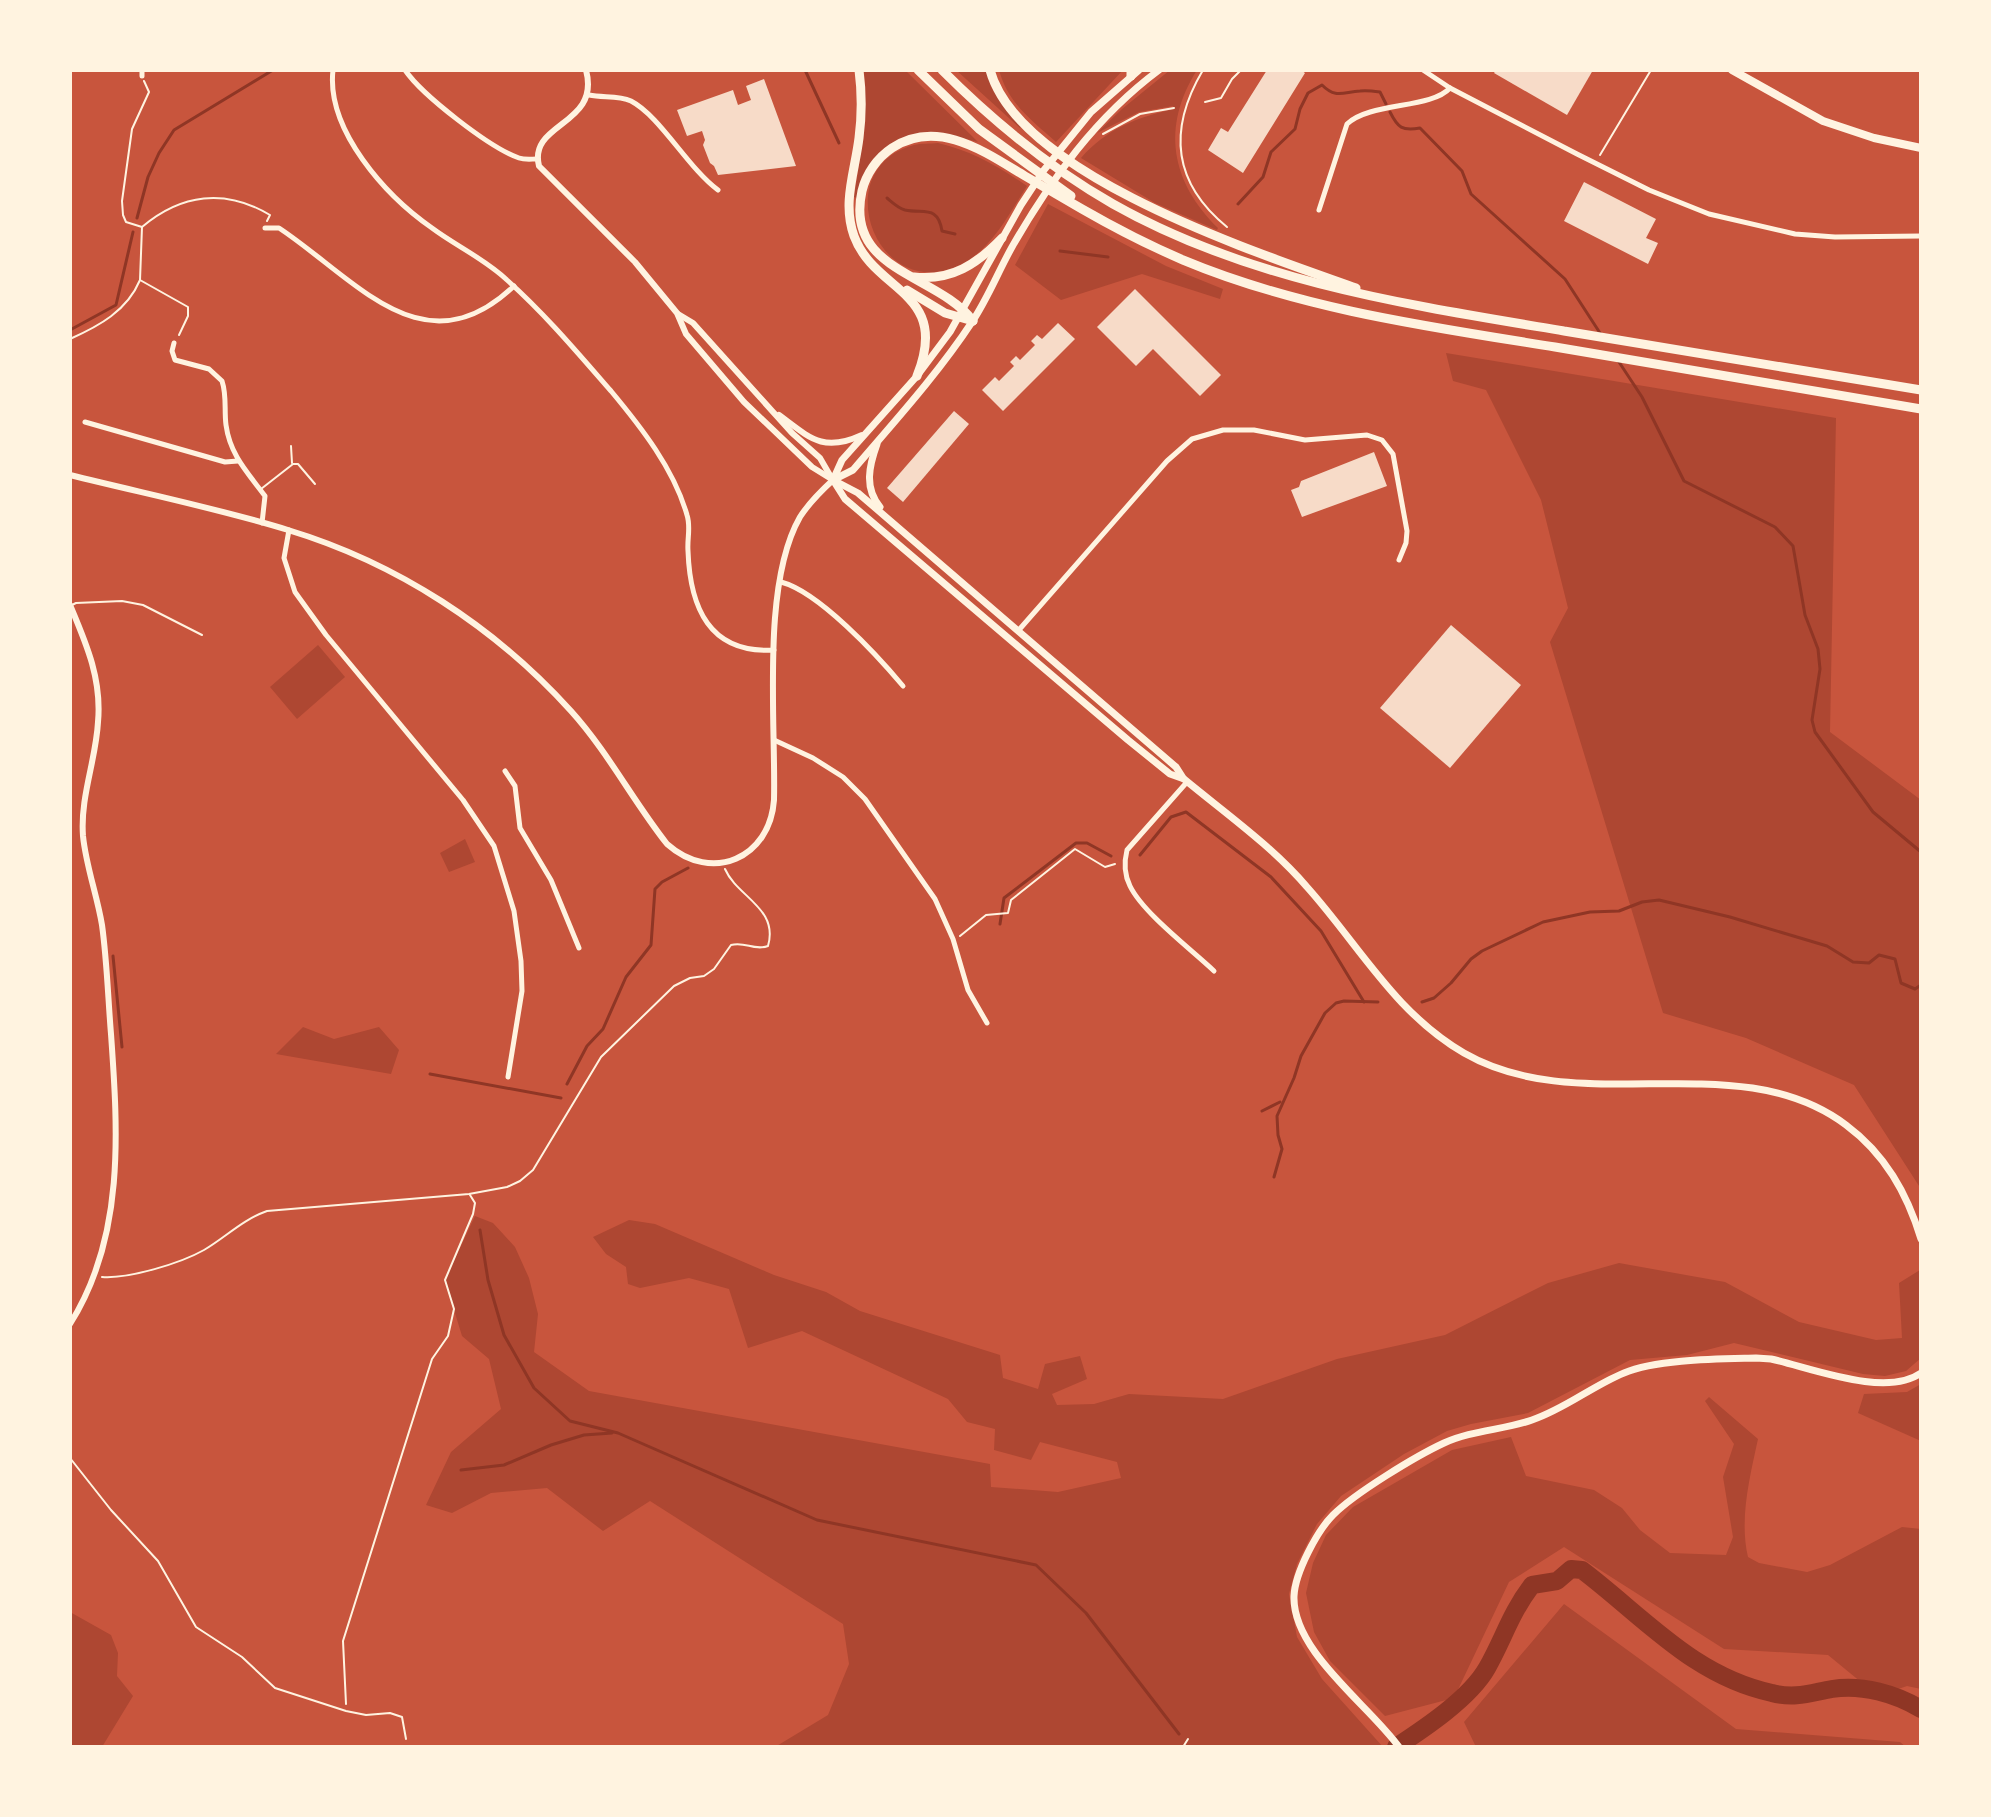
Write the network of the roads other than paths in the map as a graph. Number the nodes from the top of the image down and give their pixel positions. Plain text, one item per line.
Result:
1 (333, 70) edge
2 (405, 70) edge
3 (586, 70) edge
4 (859, 70) edge
5 (918, 70) edge
6 (942, 70) edge
7 (990, 70) edge
8 (1159, 70) edge
9 (1423, 70) edge
10 (1732, 70) edge
11 (1133, 72) edge
12 (1450, 88) junction
13 (589, 95) junction
14 (1921, 148) edge
15 (537, 159) junction
16 (718, 190) dead end
17 (1319, 210) dead end
18 (1095, 216) junction
19 (265, 228) road end
20 (1921, 236) edge
21 (1002, 238) junction
22 (908, 276) junction
23 (897, 285) junction
24 (514, 286) junction
25 (1397, 302) junction
26 (677, 313) junction
27 (961, 314) junction
28 (973, 321) junction
29 (174, 343) road end
30 (917, 376) junction
31 (1921, 390) edge
32 (767, 406) junction
33 (1921, 409) edge
34 (85, 422) dead end
35 (869, 432) junction
36 (878, 440) junction
37 (291, 446) dead end
38 (238, 461) junction
39 (293, 464) junction
40 (70, 475) edge
41 (833, 480) junction
42 (315, 484) dead end
43 (260, 490) junction
44 (262, 523) junction
45 (894, 524) junction
46 (289, 530) junction
47 (1399, 560) dead end
48 (781, 582) junction
49 (70, 605) edge
50 (1018, 631) junction
51 (202, 635) dead end
52 (1014, 641) junction
53 (774, 650) junction
54 (903, 686) dead end
55 (774, 740) junction
56 (505, 771) dead end
57 (1185, 780) junction
58 (579, 948) dead end
59 (1214, 971) dead end
60 (987, 1023) dead end
61 (508, 1077) dead end
62 (1921, 1239) edge
63 (70, 1324) edge
64 (1921, 1373) edge
65 (70, 1458) edge
66 (406, 1739) dead end
67 (1399, 1747) edge

1 - 24 street
2 - 15 street
3 - 13 street
4 - 23 highway
5 - 18 highway
6 - 25 highway
7 - 25 highway
8 - 28 main road
9 - 12 street
10 - 14 main road
11 - 21 main road
12 - 17 street
12 - 20 street
13 - 15 street
13 - 16 street
15 - 26 street
18 - 22 highway
18 - 33 highway
19 - 24 street
21 - 22 highway
21 - 27 main road
22 - 27 highway
23 - 27 highway
23 - 30 highway
24 - 53 street
25 - 31 highway
26 - 32 street
26 - 41 street
27 - 28 highway
27 - 30 main road
28 - 36 main road
29 - 38 street
30 - 35 main road
32 - 35 street
32 - 41 street
34 - 38 street
35 - 41 main road
36 - 41 main road
36 - 45 main road
37 - 39 lane
38 - 43 street
39 - 42 lane
39 - 43 lane
40 - 44 street
41 - 45 main road
41 - 48 street
41 - 52 main road
43 - 44 street
44 - 46 street
45 - 50 main road
46 - 55 street
46 - 61 street
47 - 50 street
48 - 53 street
48 - 54 street
49 - 51 lane
49 - 63 street
50 - 52 main road
50 - 57 main road
52 - 57 main road
53 - 55 street
55 - 60 street
56 - 58 street
57 - 59 street
57 - 62 main road
64 - 67 main road
65 - 66 lane

